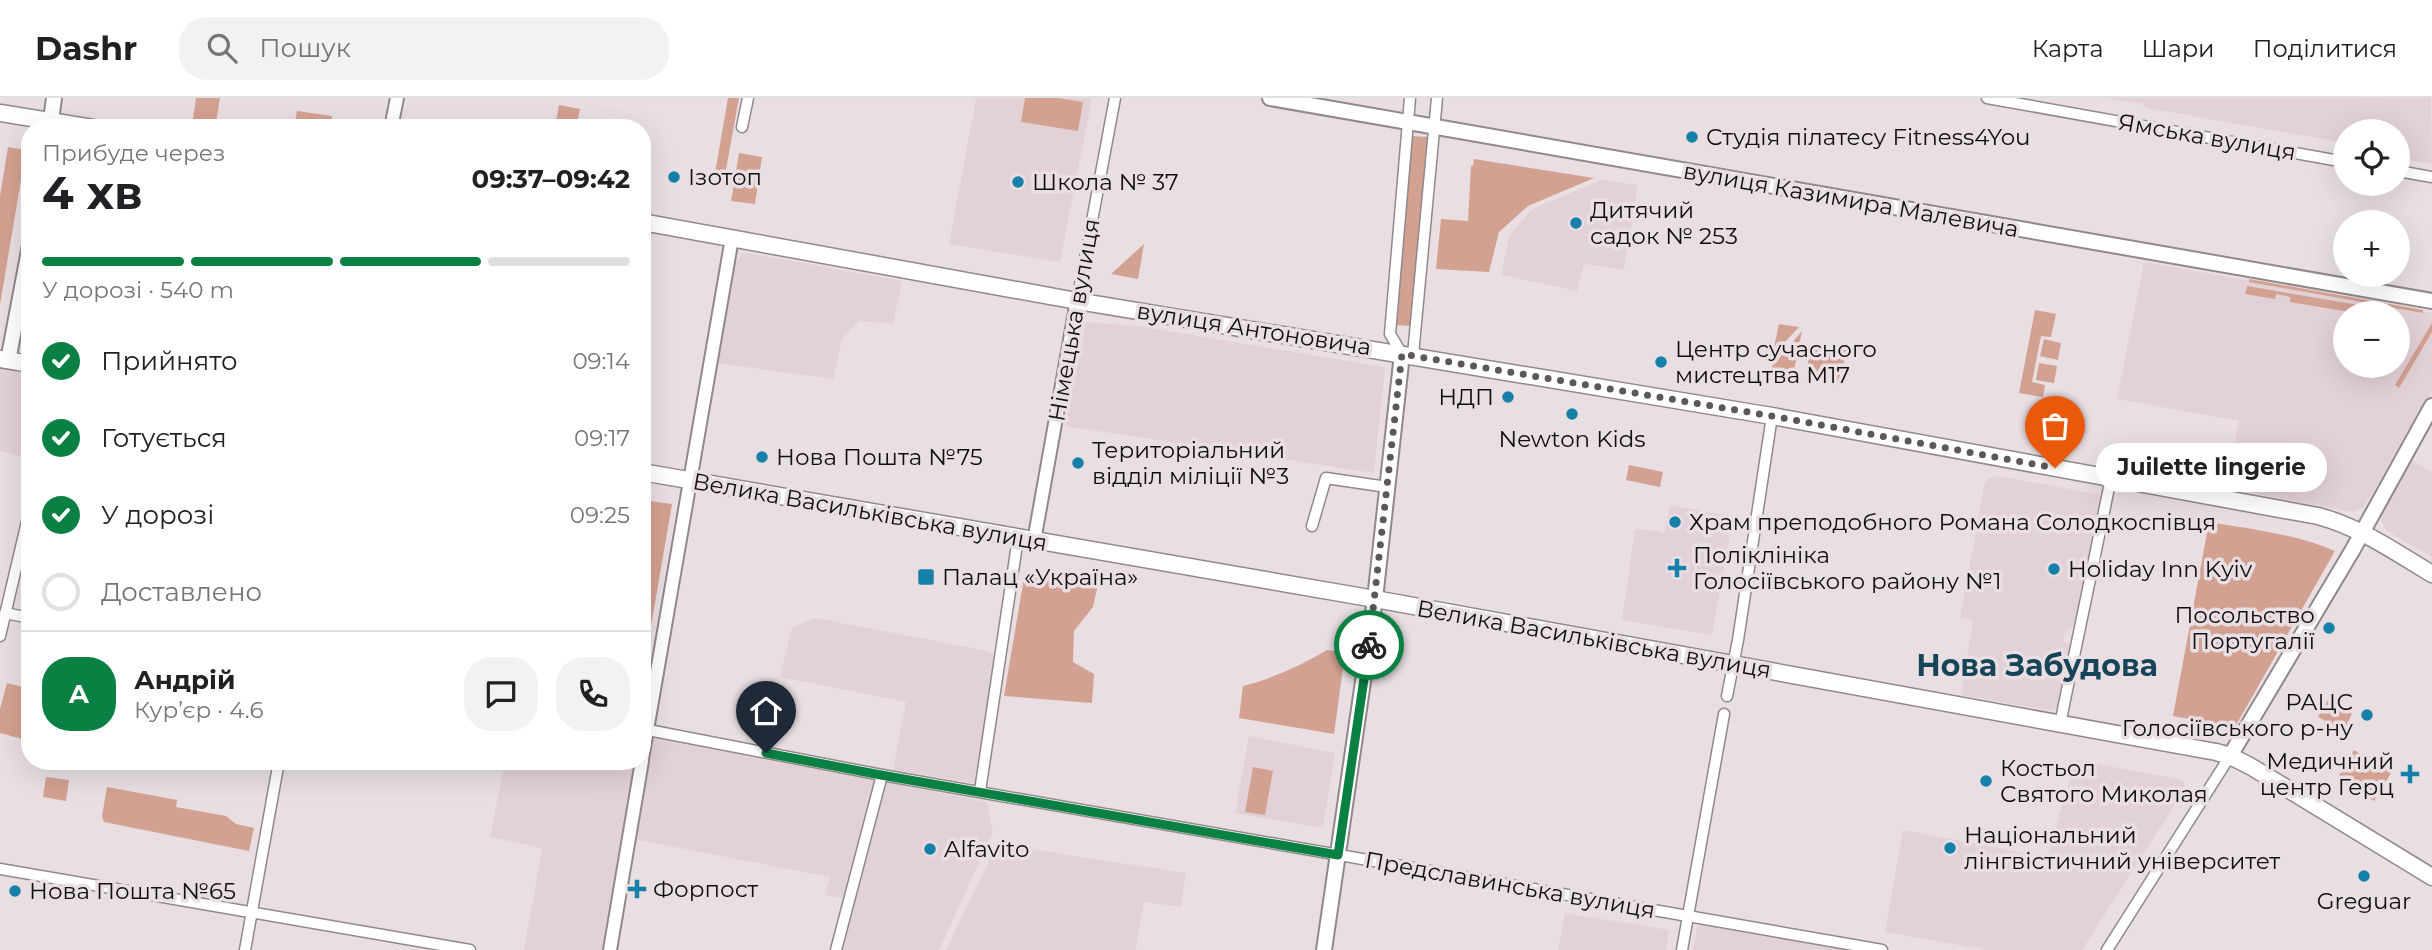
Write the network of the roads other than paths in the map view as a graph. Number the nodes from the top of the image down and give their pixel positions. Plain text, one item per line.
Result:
1 (54, 98) edge
2 (397, 98) edge
3 (748, 98) edge
4 (1115, 98) edge
5 (1270, 98) edge
6 (1409, 98) edge
7 (1437, 98) edge
8 (1987, 98) edge
9 (0, 113) edge
10 (27, 119) edge
11 (51, 119) edge
12 (393, 119) edge
13 (1407, 122) junction
14 (742, 127) dead end
15 (1434, 127) junction
16 (2333, 160) edge
17 (2410, 173) edge
18 (2432, 177) edge
19 (651, 224) edge
20 (732, 238) junction
21 (21, 285) edge
22 (1077, 301) junction
23 (2432, 301) edge
24 (1408, 354) junction
25 (4, 360) edge
26 (2432, 406) edge
27 (1772, 416) junction
28 (651, 474) edge
29 (2111, 478) junction
30 (692, 481) junction
31 (1387, 488) junction
32 (1312, 526) dead end
33 (2362, 533) junction
34 (1026, 540) junction
35 (21, 546) edge
36 (2432, 574) edge
37 (1375, 599) junction
38 (5, 613) junction
39 (21, 616) edge
40 (0, 636) edge
41 (1734, 664) junction
42 (1727, 696) dead end
43 (651, 697) edge
44 (1724, 714) dead end
45 (2060, 724) junction
46 (651, 730) edge
47 (2230, 756) junction
48 (277, 770) edge
49 (640, 770) edge
50 (881, 775) junction
51 (980, 791) junction
52 (1338, 855) junction
53 (0, 869) edge
54 (2432, 877) edge
55 (252, 911) junction
56 (1688, 917) junction
57 (245, 950) edge
58 (470, 950) edge
59 (610, 950) edge
60 (836, 950) edge
61 (1324, 950) edge
62 (1682, 950) edge
63 (1882, 950) edge
64 (2107, 950) edge

1 - 11 main road
2 - 12 street
3 - 14 street
4 - 22 street, Німецька вулиця
5 - 13 main road, вулиця Казимира Малевича
6 - 13 street
7 - 15 street
8 - 16 street, Ямська вулиця
9 - 10 main road
13 - 15 main road, вулиця Казимира Малевича
13 - 24 street
15 - 23 main road, вулиця Казимира Малевича
15 - 24 street
17 - 18 street
19 - 20 main road, вулиця Антоновича
20 - 22 main road, вулиця Антоновича
20 - 30 street
21 - 25 main road
22 - 24 main road, вулиця Антоновича
22 - 34 street, Німецька вулиця
24 - 27 main road, вулиця Антоновича
24 - 31 main road
26 - 33 main road
27 - 29 main road, вулиця Антоновича
27 - 41 street
28 - 30 main road, Велика Васильківська вулиця
29 - 33 main road, вулиця Антоновича
29 - 45 street
30 - 34 main road, Велика Васильківська вулиця
30 - 43 street
31 - 32 street
31 - 37 main road
33 - 36 main road, вулиця Антоновича
33 - 47 main road
34 - 37 main road, Велика Васильківська вулиця
34 - 51 street, Німецька вулиця
35 - 38 street
37 - 41 main road, Велика Васильківська вулиця
37 - 52 main road
38 - 39 street
38 - 40 street
41 - 42 street
41 - 45 main road, Велика Васильківська вулиця
44 - 56 street
45 - 47 main road, Велика Васильківська вулиця
46 - 50 street, Предславинська вулиця
47 - 54 main road, Велика Васильківська вулиця
47 - 64 street
48 - 55 street
49 - 59 street
50 - 51 street, Предславинська вулиця
50 - 60 street
51 - 52 street, Предславинська вулиця
52 - 56 street, Предславинська вулиця
52 - 61 main road
53 - 55 street
55 - 57 street
55 - 58 street
56 - 62 street
56 - 63 street, Предславинська вулиця

